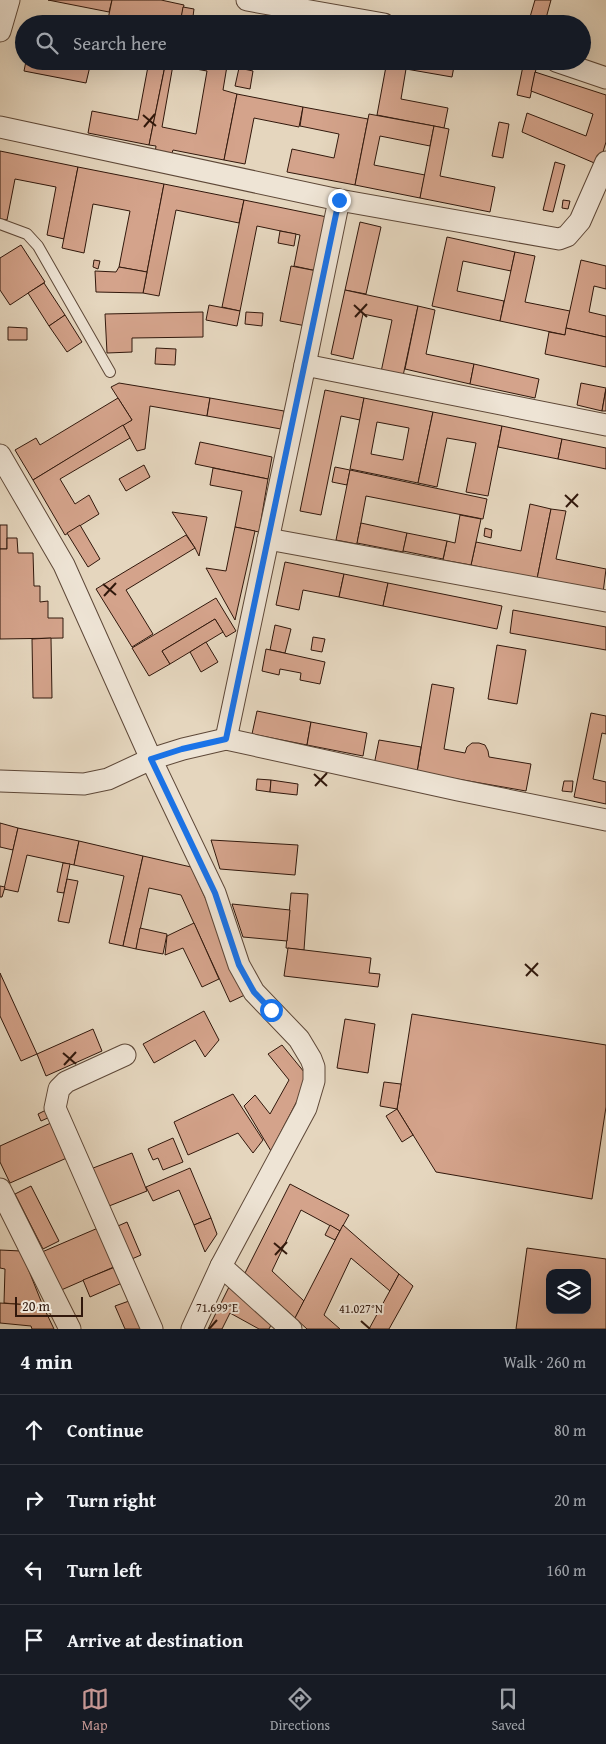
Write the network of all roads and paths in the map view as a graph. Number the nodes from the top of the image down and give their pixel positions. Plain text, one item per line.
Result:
1 (9, 0) edge
2 (247, 0) edge
3 (333, 15) edge
4 (0, 31) edge
5 (582, 70) edge
6 (606, 78) edge
7 (0, 127) edge
8 (606, 162) edge
9 (339, 200) junction
10 (0, 224) edge
11 (304, 365) junction
12 (110, 372) dead end
13 (606, 425) edge
14 (0, 455) edge
15 (268, 539) junction
16 (606, 600) edge
17 (226, 739) junction
18 (151, 759) junction
19 (0, 781) edge
20 (606, 820) edge
21 (125, 1056) dead end
22 (0, 1189) edge
23 (221, 1266) junction
24 (70, 1329) edge
25 (152, 1329) edge
26 (192, 1329) edge
27 (291, 1329) edge

1 - 4 street
2 - 3 street
5 - 6 street
7 - 9 street
8 - 9 street
9 - 11 street
10 - 12 lane
11 - 13 street
11 - 15 street
14 - 18 street
15 - 16 street
15 - 17 street
17 - 18 street
17 - 20 street
18 - 19 street
18 - 23 street
21 - 25 street
22 - 24 street
23 - 26 street
23 - 27 street

